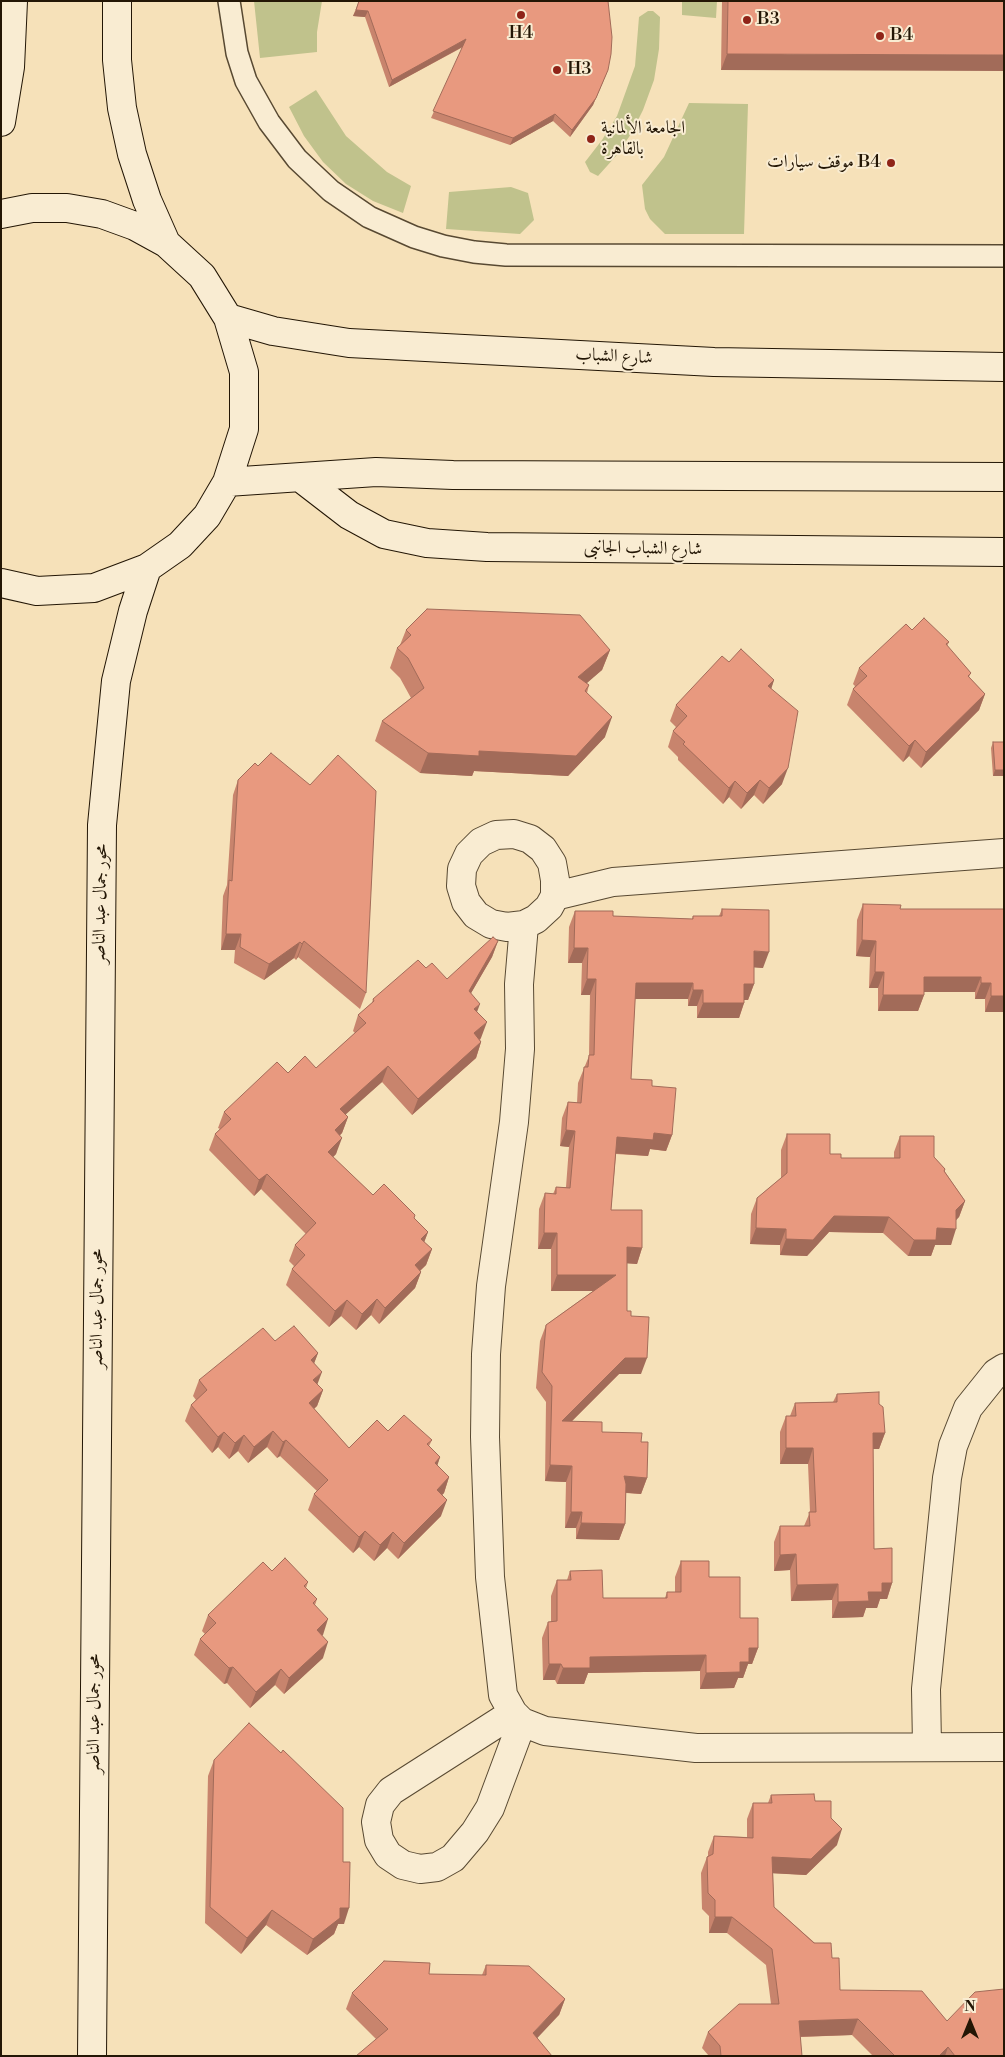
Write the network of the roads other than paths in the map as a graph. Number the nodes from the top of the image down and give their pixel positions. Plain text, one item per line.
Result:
1 (13, 1) edge
2 (117, 1) edge
3 (229, 1) edge
4 (1, 122) edge
5 (1, 214) edge
6 (166, 243) junction
7 (1004, 256) edge
8 (228, 318) junction
9 (1004, 367) edge
10 (1004, 477) edge
11 (300, 478) junction
12 (227, 482) junction
13 (1004, 552) edge
14 (147, 568) junction
15 (1, 583) edge
16 (1004, 853) edge
17 (555, 896) junction
18 (524, 925) junction
19 (1004, 1368) edge
20 (518, 1717) junction
21 (927, 1746) junction
22 (1004, 1747) edge
23 (92, 2056) edge

1 - 4 main road
2 - 6 main road
3 - 7 lane
5 - 6 main road
6 - 8 main road
8 - 9 main road, شارع الشباب
8 - 12 main road
10 - 11 main road
11 - 12 main road
11 - 13 main road, شارع الشباب الجانبى
12 - 14 main road
14 - 15 main road
14 - 23 main road, محور جمال عبد الناصر
16 - 17 main road
17 - 18 main road
17 - 18 main road
18 - 20 main road
19 - 21 main road
20 - 20 main road
20 - 21 main road
21 - 22 main road

